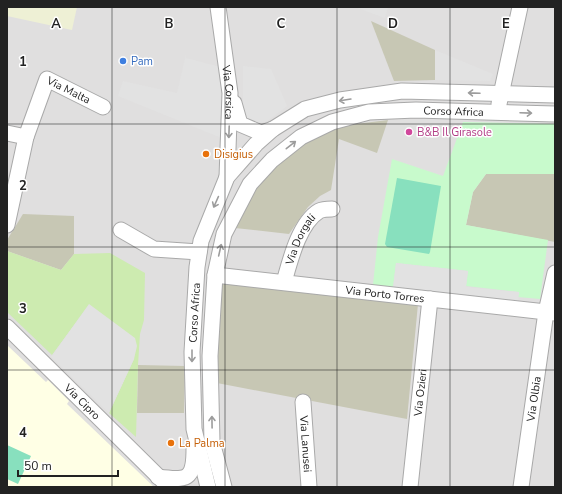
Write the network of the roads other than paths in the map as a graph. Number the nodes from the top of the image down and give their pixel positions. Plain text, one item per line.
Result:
1 (218, 7) edge
2 (520, 7) edge
3 (230, 93) junction
4 (500, 94) junction
5 (555, 96) edge
6 (103, 107) dead end
7 (498, 112) junction
8 (555, 114) edge
9 (240, 124) junction
10 (273, 129) junction
11 (7, 133) edge
12 (26, 137) junction
13 (251, 151) junction
14 (227, 177) junction
15 (253, 181) junction
16 (332, 209) dead end
17 (7, 225) edge
18 (121, 230) dead end
19 (199, 252) junction
20 (555, 273) edge
21 (215, 275) junction
22 (284, 282) junction
23 (430, 299) junction
24 (551, 312) edge
25 (7, 327) edge
26 (303, 402) dead end
27 (194, 429) junction
28 (164, 482) edge
29 (178, 487) edge
30 (208, 487) edge
31 (224, 487) edge
32 (309, 487) edge
33 (410, 487) edge
34 (521, 487) edge

1 - 3 street, Via Corsica
2 - 4 street
3 - 9 street
3 -> 14 street, Via Corsica
4 - 5 street, Corso Africa
4 - 7 street
4 -> 10 street, Corso Africa
6 - 12 street, Via Malta
7 -> 8 street, Corso Africa
15 -> 7 street, Corso Africa
9 - 10 street
9 - 13 street
10 - 13 street, Corso Africa
11 - 12 street
12 - 17 street, Via Malta
13 - 14 street, Corso Africa
13 - 15 street
14 -> 19 street, Corso Africa
21 -> 15 street, Corso Africa
16 - 22 street, Via Dorgali
18 - 19 street
19 -> 27 street, Corso Africa
20 - 24 street, Via Olbia
21 - 22 street, Via Porto Torres
31 -> 21 street, Corso Africa
22 - 23 street, Via Porto Torres
23 - 24 street, Via Porto Torres
23 - 33 street, Via Ozieri
24 - 34 street, Via Olbia
25 - 28 street, Via Cipro
26 - 32 street, Via Lanusei
27 - 28 street
27 - 30 street, Corso Africa
28 - 29 street, Via Cipro

